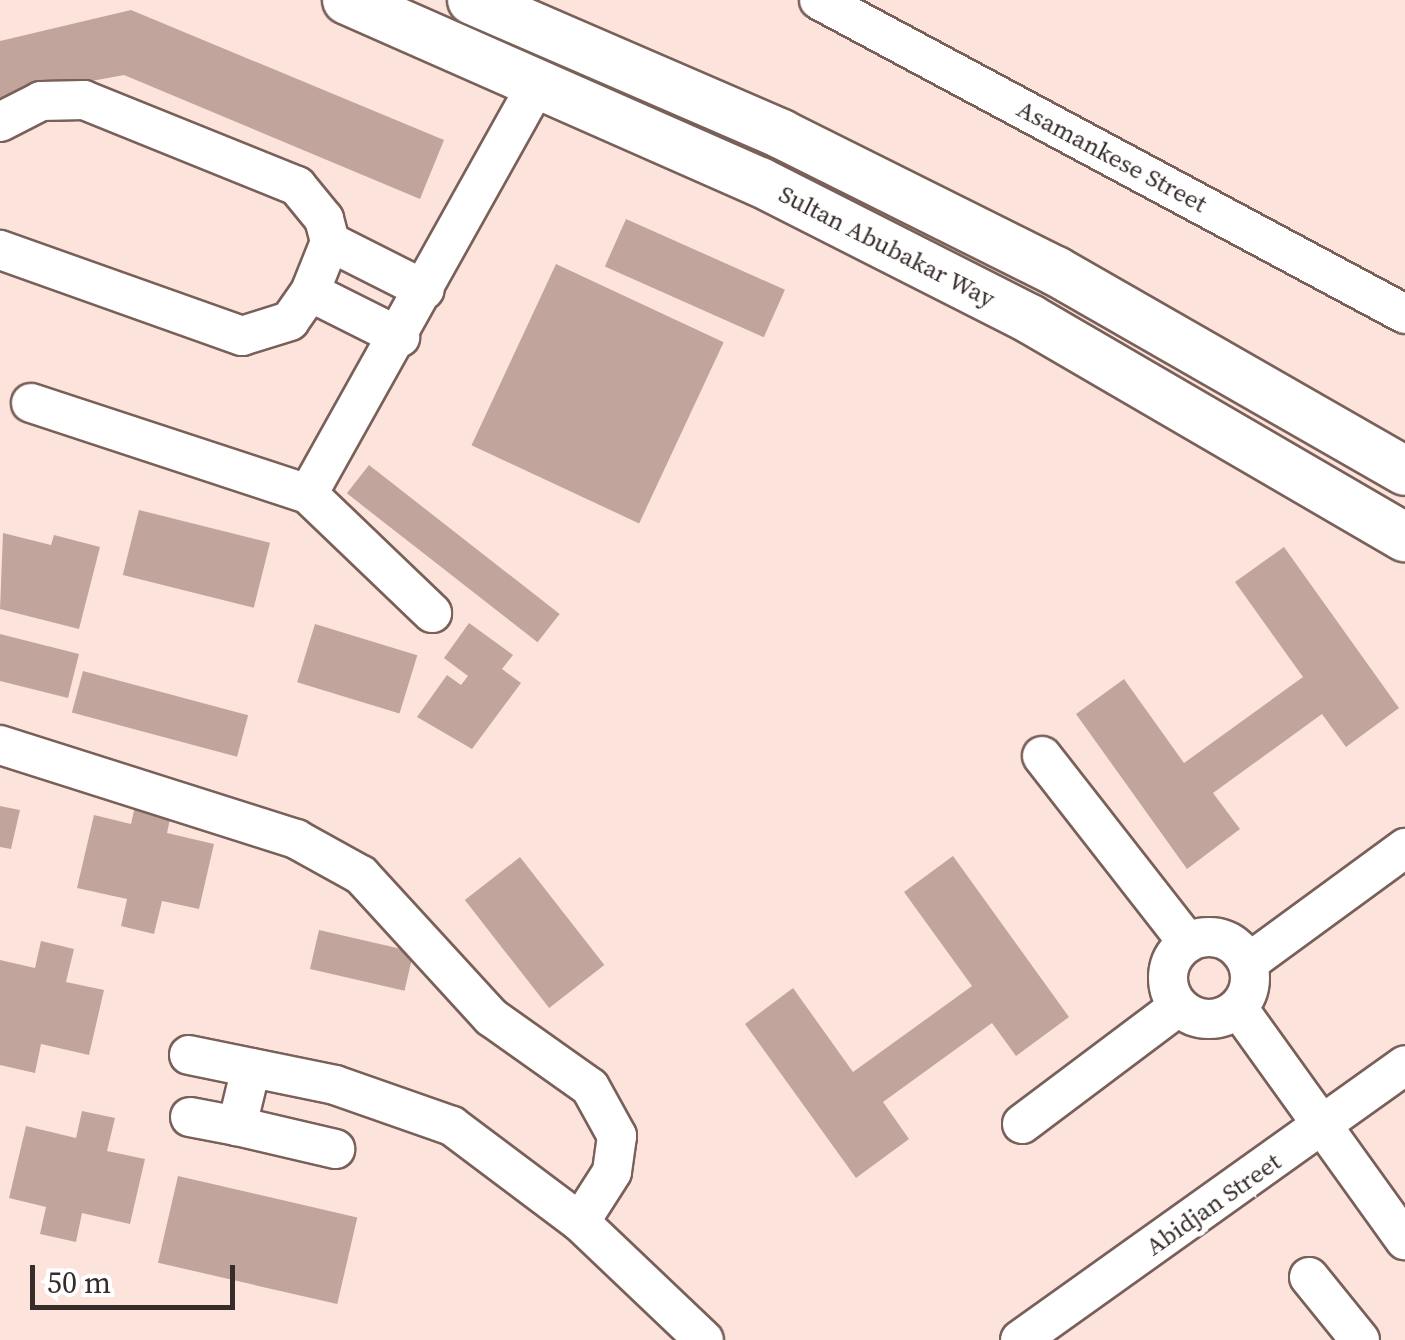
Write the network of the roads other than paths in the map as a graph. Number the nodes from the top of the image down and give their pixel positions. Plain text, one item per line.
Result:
1 (347, 0) edge
2 (472, 0) edge
3 (833, 3) edge
4 (538, 82) junction
5 (0, 122) edge
6 (330, 242) junction
7 (0, 250) edge
8 (425, 290) junction
9 (310, 292) junction
10 (1405, 314) edge
11 (400, 338) junction
12 (31, 403) dead end
13 (1405, 472) edge
14 (308, 494) junction
15 (1405, 536) edge
16 (432, 613) dead end
17 (0, 745) edge
18 (1042, 756) dead end
19 (1405, 848) edge
20 (1188, 943) junction
21 (1248, 963) junction
22 (1179, 1006) junction
23 (1238, 1008) junction
24 (189, 1055) dead end
25 (1405, 1065) edge
26 (252, 1068) junction
27 (190, 1117) dead end
28 (1022, 1124) dead end
29 (237, 1126) junction
30 (1322, 1127) junction
31 (335, 1149) dead end
32 (580, 1222) junction
33 (1405, 1240) edge
34 (1309, 1277) dead end
35 (691, 1336) edge
36 (1020, 1340) edge
37 (1360, 1340) edge

1 - 4 main road, Sultan Abubakar Way
2 - 13 main road, Sultan Abubakar Way
3 - 10 street, Asamankese Street
4 - 8 street
4 - 15 main road, Sultan Abubakar Way
5 - 6 street
6 - 8 street
6 - 9 street
7 - 9 street
8 - 11 street
9 - 11 street
11 - 14 street
12 - 14 street
14 - 16 street
17 - 32 street
18 - 20 street
19 - 21 street
20 - 21 street
20 - 22 street
21 - 23 street
22 - 23 street
22 - 28 street
23 - 30 street
24 - 26 street
25 - 30 street, Abidjan Street
26 - 29 street
26 - 32 street
27 - 29 street
29 - 31 street
30 - 33 street
30 - 36 street, Abidjan Street
32 - 35 street
34 - 37 street

